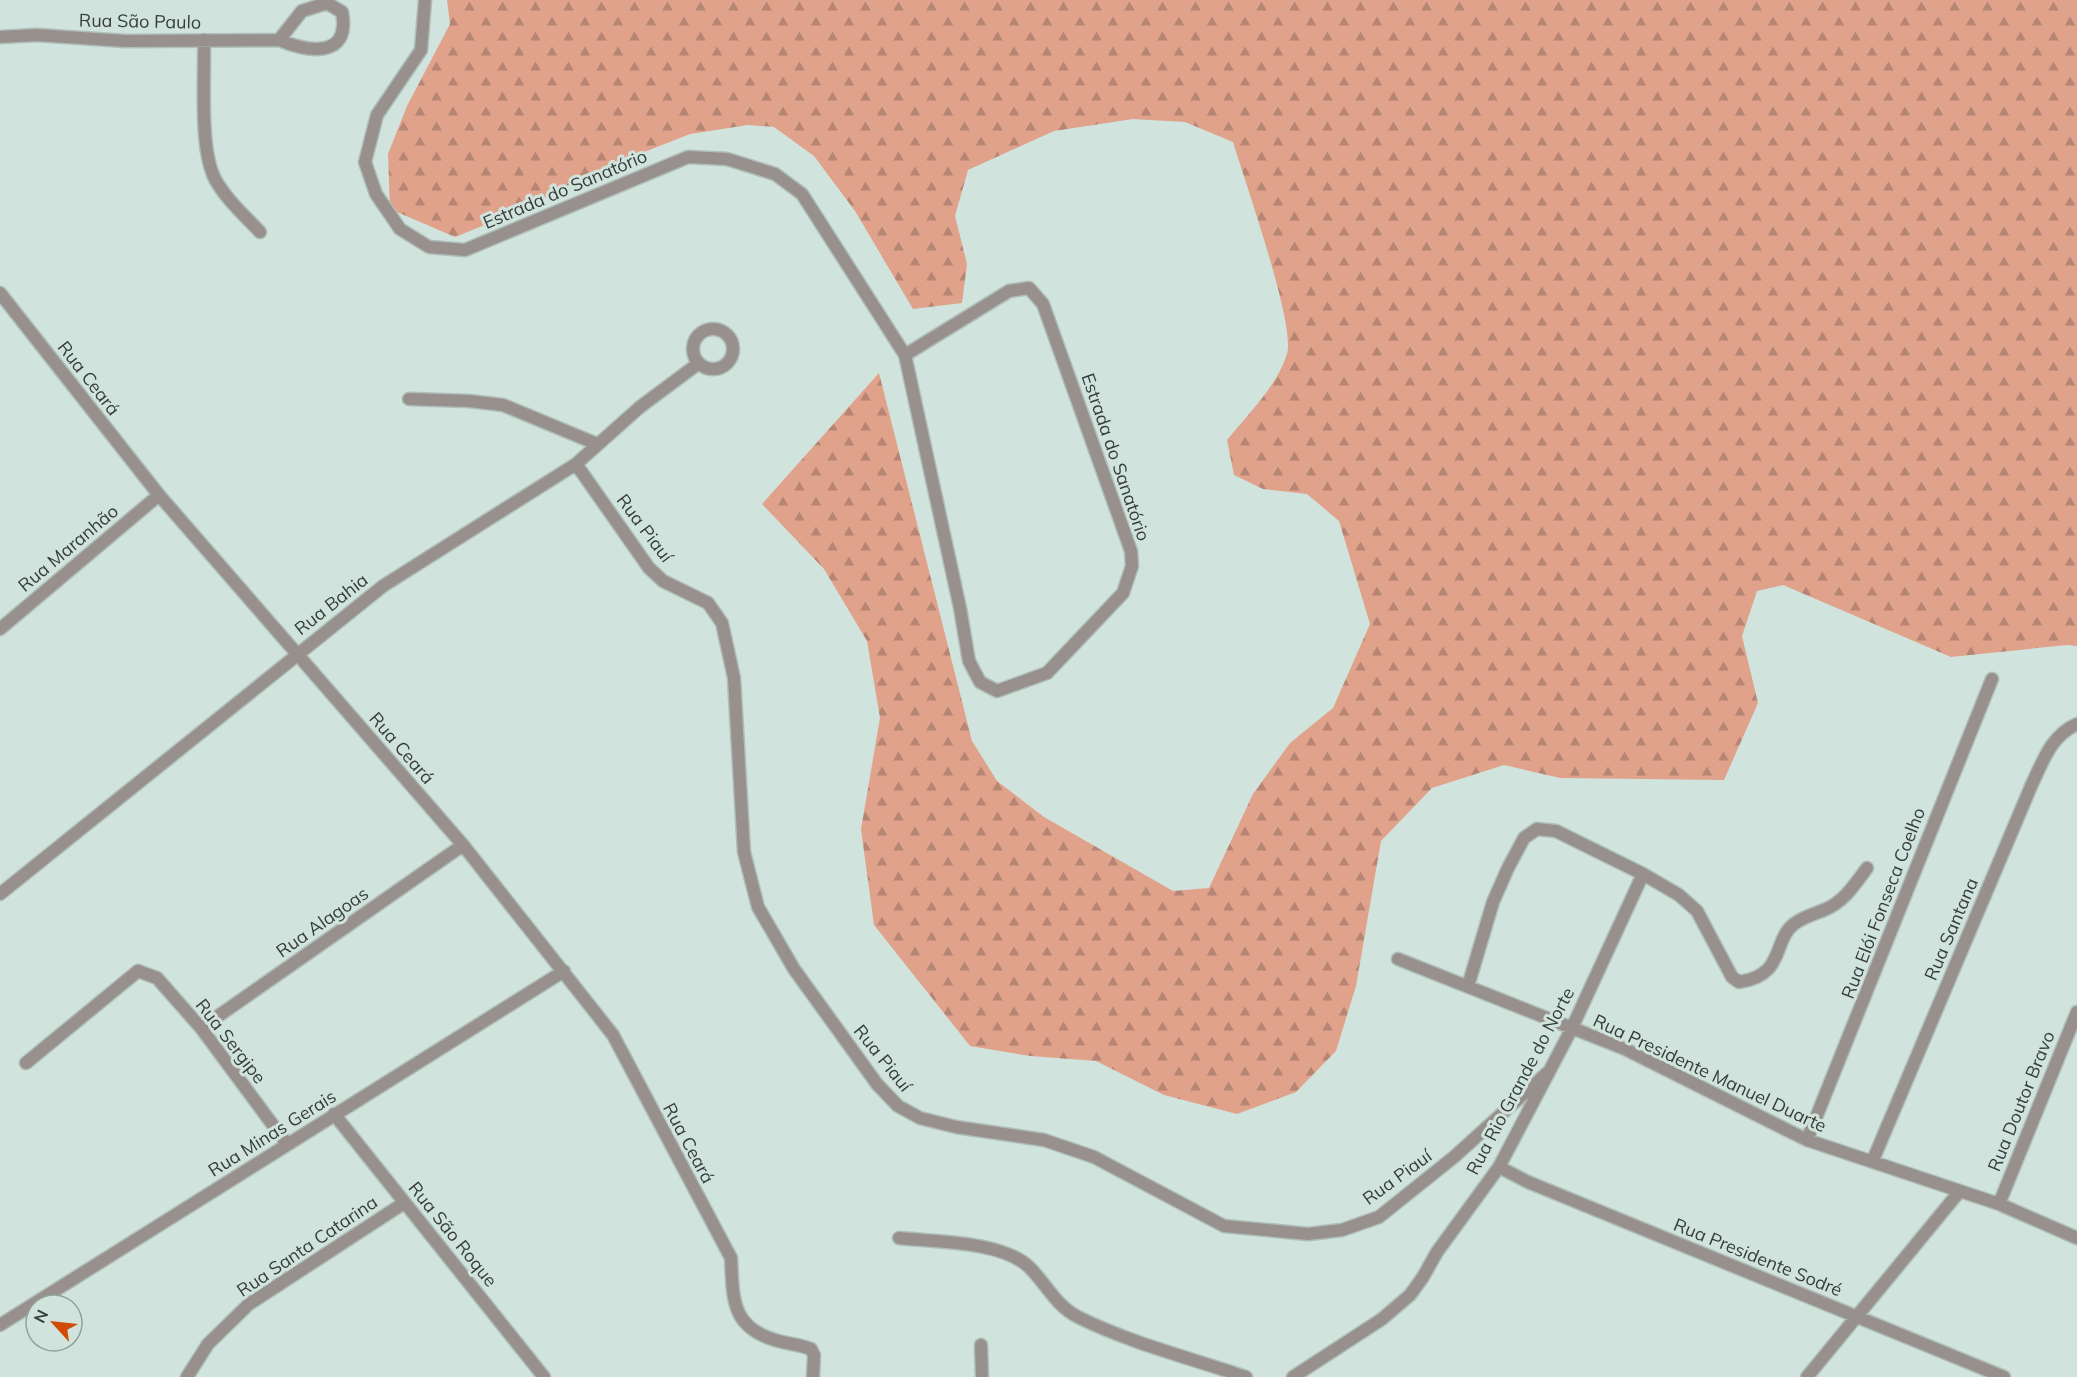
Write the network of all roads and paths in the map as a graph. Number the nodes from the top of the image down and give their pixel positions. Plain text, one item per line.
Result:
1 (425, 0) edge
2 (0, 37) edge
3 (204, 40) junction
4 (279, 40) junction
5 (260, 232) dead end
6 (0, 293) edge
7 (905, 355) junction
8 (699, 363) dead end
9 (409, 399) dead end
10 (597, 444) junction
11 (576, 464) junction
12 (159, 495) junction
13 (0, 629) edge
14 (295, 654) junction
15 (1992, 679) dead end
16 (2077, 724) edge
17 (463, 846) junction
18 (1867, 868) dead end
19 (1643, 874) junction
20 (0, 894) edge
21 (1398, 959) dead end
22 (564, 971) junction
23 (1468, 986) junction
24 (2077, 1012) edge
25 (201, 1028) junction
26 (1571, 1030) junction
27 (26, 1063) dead end
28 (1547, 1073) junction
29 (334, 1114) junction
30 (1807, 1140) junction
31 (287, 1144) junction
32 (1874, 1160) junction
33 (1499, 1167) junction
34 (1959, 1192) junction
35 (404, 1203) junction
36 (1999, 1204) junction
37 (899, 1238) dead end
38 (2077, 1238) edge
39 (1858, 1317) junction
40 (0, 1325) edge
41 (981, 1345) dead end
42 (187, 1377) edge
43 (544, 1377) edge
44 (813, 1377) edge
45 (982, 1377) edge
46 (1246, 1377) edge
47 (1293, 1377) edge
48 (1807, 1377) edge
49 (2004, 1377) edge

1 - 7 street, Estrada do Sanatório
2 - 3 street, Rua São Paulo
3 - 4 street, Rua São Paulo
3 - 5 street
4 - 4 street, Rua São Paulo
6 - 12 street, Rua Ceará
7 - 7 street, Estrada do Sanatório
8 - 10 street, Rua Bahia
9 - 10 street
10 - 11 street, Rua Bahia
11 - 14 street, Rua Bahia
11 - 28 street, Rua Piauí
12 - 13 street, Rua Maranhão
12 - 14 street, Rua Ceará
14 - 17 street, Rua Ceará
14 - 20 street, Rua Bahia
15 - 30 street, Rua Elói Fonseca Coelho
16 - 32 street, Rua Santana
17 - 22 street, Rua Ceará
17 - 25 street, Rua Alagoas
18 - 19 street
19 - 23 street
19 - 26 street, Rua Rio Grande do Norte
21 - 23 street, Rua Presidente Manuel Duarte
22 - 29 street, Rua Minas Gerais
22 - 44 street, Rua Ceará
23 - 26 street, Rua Presidente Manuel Duarte
24 - 36 street, Rua Doutor Bravo
25 - 27 street, Rua Sergipe
25 - 31 street, Rua Sergipe
26 - 28 street, Rua Rio Grande do Norte
26 - 30 street, Rua Presidente Manuel Duarte
28 - 33 street, Rua Rio Grande do Norte
29 - 31 street, Rua Minas Gerais
29 - 35 street, Rua São Roque
30 - 32 street, Rua Presidente Manuel Duarte
31 - 40 street, Rua Minas Gerais
32 - 34 street, Rua Presidente Manuel Duarte
33 - 39 street, Rua Presidente Sodré
33 - 47 street, Rua Rio Grande do Norte
34 - 36 street, Rua Presidente Manuel Duarte
34 - 39 street
35 - 42 street, Rua Santa Catarina
35 - 43 street, Rua São Roque
36 - 38 street, Rua Presidente Manuel Duarte
37 - 46 street
39 - 48 street
39 - 49 street, Rua Presidente Sodré
41 - 45 street

